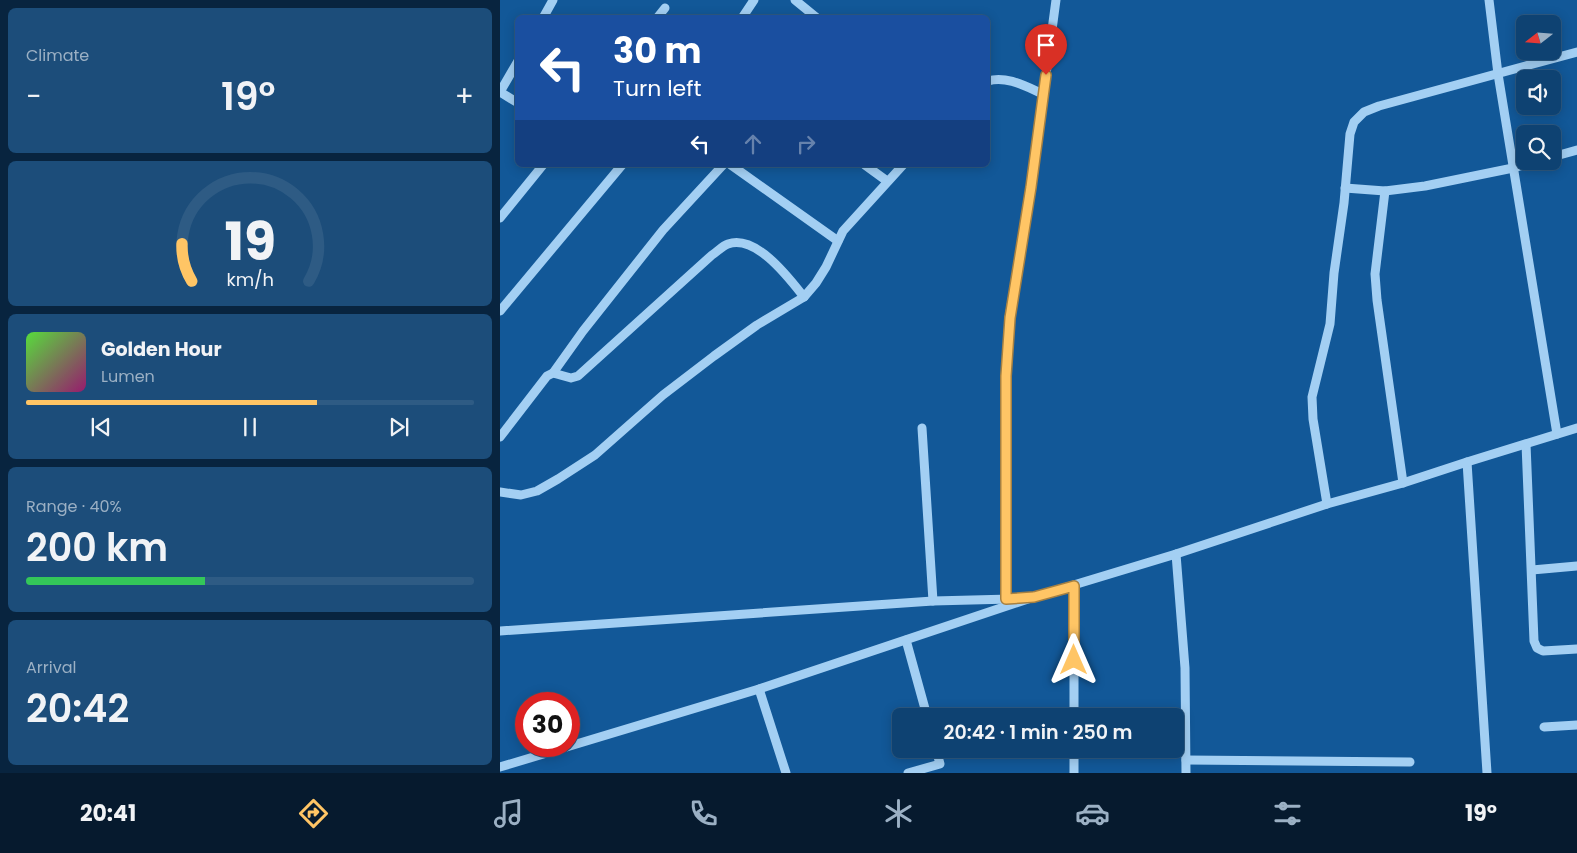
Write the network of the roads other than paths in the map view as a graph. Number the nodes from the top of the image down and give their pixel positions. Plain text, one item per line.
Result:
1 (553, 0) edge
2 (754, 0) edge
3 (794, 0) edge
4 (1056, 0) edge
5 (1490, 0) edge
6 (665, 8) dead end
7 (545, 15) edge
8 (660, 15) edge
9 (744, 15) edge
10 (813, 15) edge
11 (1577, 52) edge
12 (515, 66) edge
13 (1498, 74) junction
14 (990, 80) edge
15 (500, 92) edge
16 (1044, 94) junction
17 (515, 101) edge
18 (1577, 150) edge
19 (1561, 154) edge
20 (540, 167) edge
21 (620, 167) edge
22 (720, 167) edge
23 (734, 167) edge
24 (868, 167) edge
25 (900, 167) edge
26 (1516, 167) edge
27 (1513, 168) junction
28 (887, 181) junction
29 (1345, 188) junction
30 (1385, 191) junction
31 (500, 218) edge
32 (838, 241) junction
33 (804, 297) junction
34 (500, 311) edge
35 (553, 373) junction
36 (922, 428) dead end
37 (1577, 428) edge
38 (1558, 434) junction
39 (500, 437) edge
40 (1526, 444) junction
41 (1467, 462) junction
42 (1403, 483) junction
43 (500, 492) edge
44 (1327, 504) junction
45 (1176, 554) junction
46 (1577, 566) edge
47 (1532, 570) junction
48 (1074, 586) junction
49 (1034, 597) junction
50 (1006, 599) junction
51 (933, 601) junction
52 (500, 631) edge
53 (906, 640) junction
54 (1577, 650) edge
55 (759, 689) junction
56 (925, 708) edge
57 (1074, 708) edge
58 (1577, 725) edge
59 (1544, 728) dead end
60 (1074, 758) edge
61 (1186, 760) junction
62 (1410, 762) dead end
63 (500, 767) edge
64 (941, 768) edge
65 (786, 773) edge
66 (908, 773) edge
67 (1074, 773) edge
68 (1186, 773) edge
69 (1487, 773) edge

1 - 7 street
2 - 9 street
3 - 10 street
4 - 16 street
5 - 13 street
6 - 8 street
11 - 13 street
12 - 15 street
13 - 27 street
13 - 29 street
14 - 16 street
15 - 17 street
16 - 50 street
18 - 19 street
20 - 31 street
21 - 34 street
22 - 35 street
23 - 32 street
24 - 28 street
25 - 28 street
26 - 27 street
27 - 30 street
27 - 38 street
28 - 32 street
29 - 30 street
29 - 44 street
30 - 42 street
32 - 33 street
33 - 35 street
33 - 43 street
35 - 39 street
36 - 51 street
37 - 38 street
38 - 40 street
40 - 41 street
40 - 47 street
41 - 42 street
41 - 69 street
42 - 44 street
44 - 45 street
45 - 48 street
45 - 61 street
46 - 47 street
47 - 54 street
48 - 49 street
48 - 57 street
49 - 50 street
49 - 53 street
50 - 51 street
51 - 52 street
53 - 55 street
53 - 56 street
55 - 63 street
55 - 65 street
58 - 59 street
60 - 67 street
61 - 62 street
61 - 68 street
64 - 66 street

